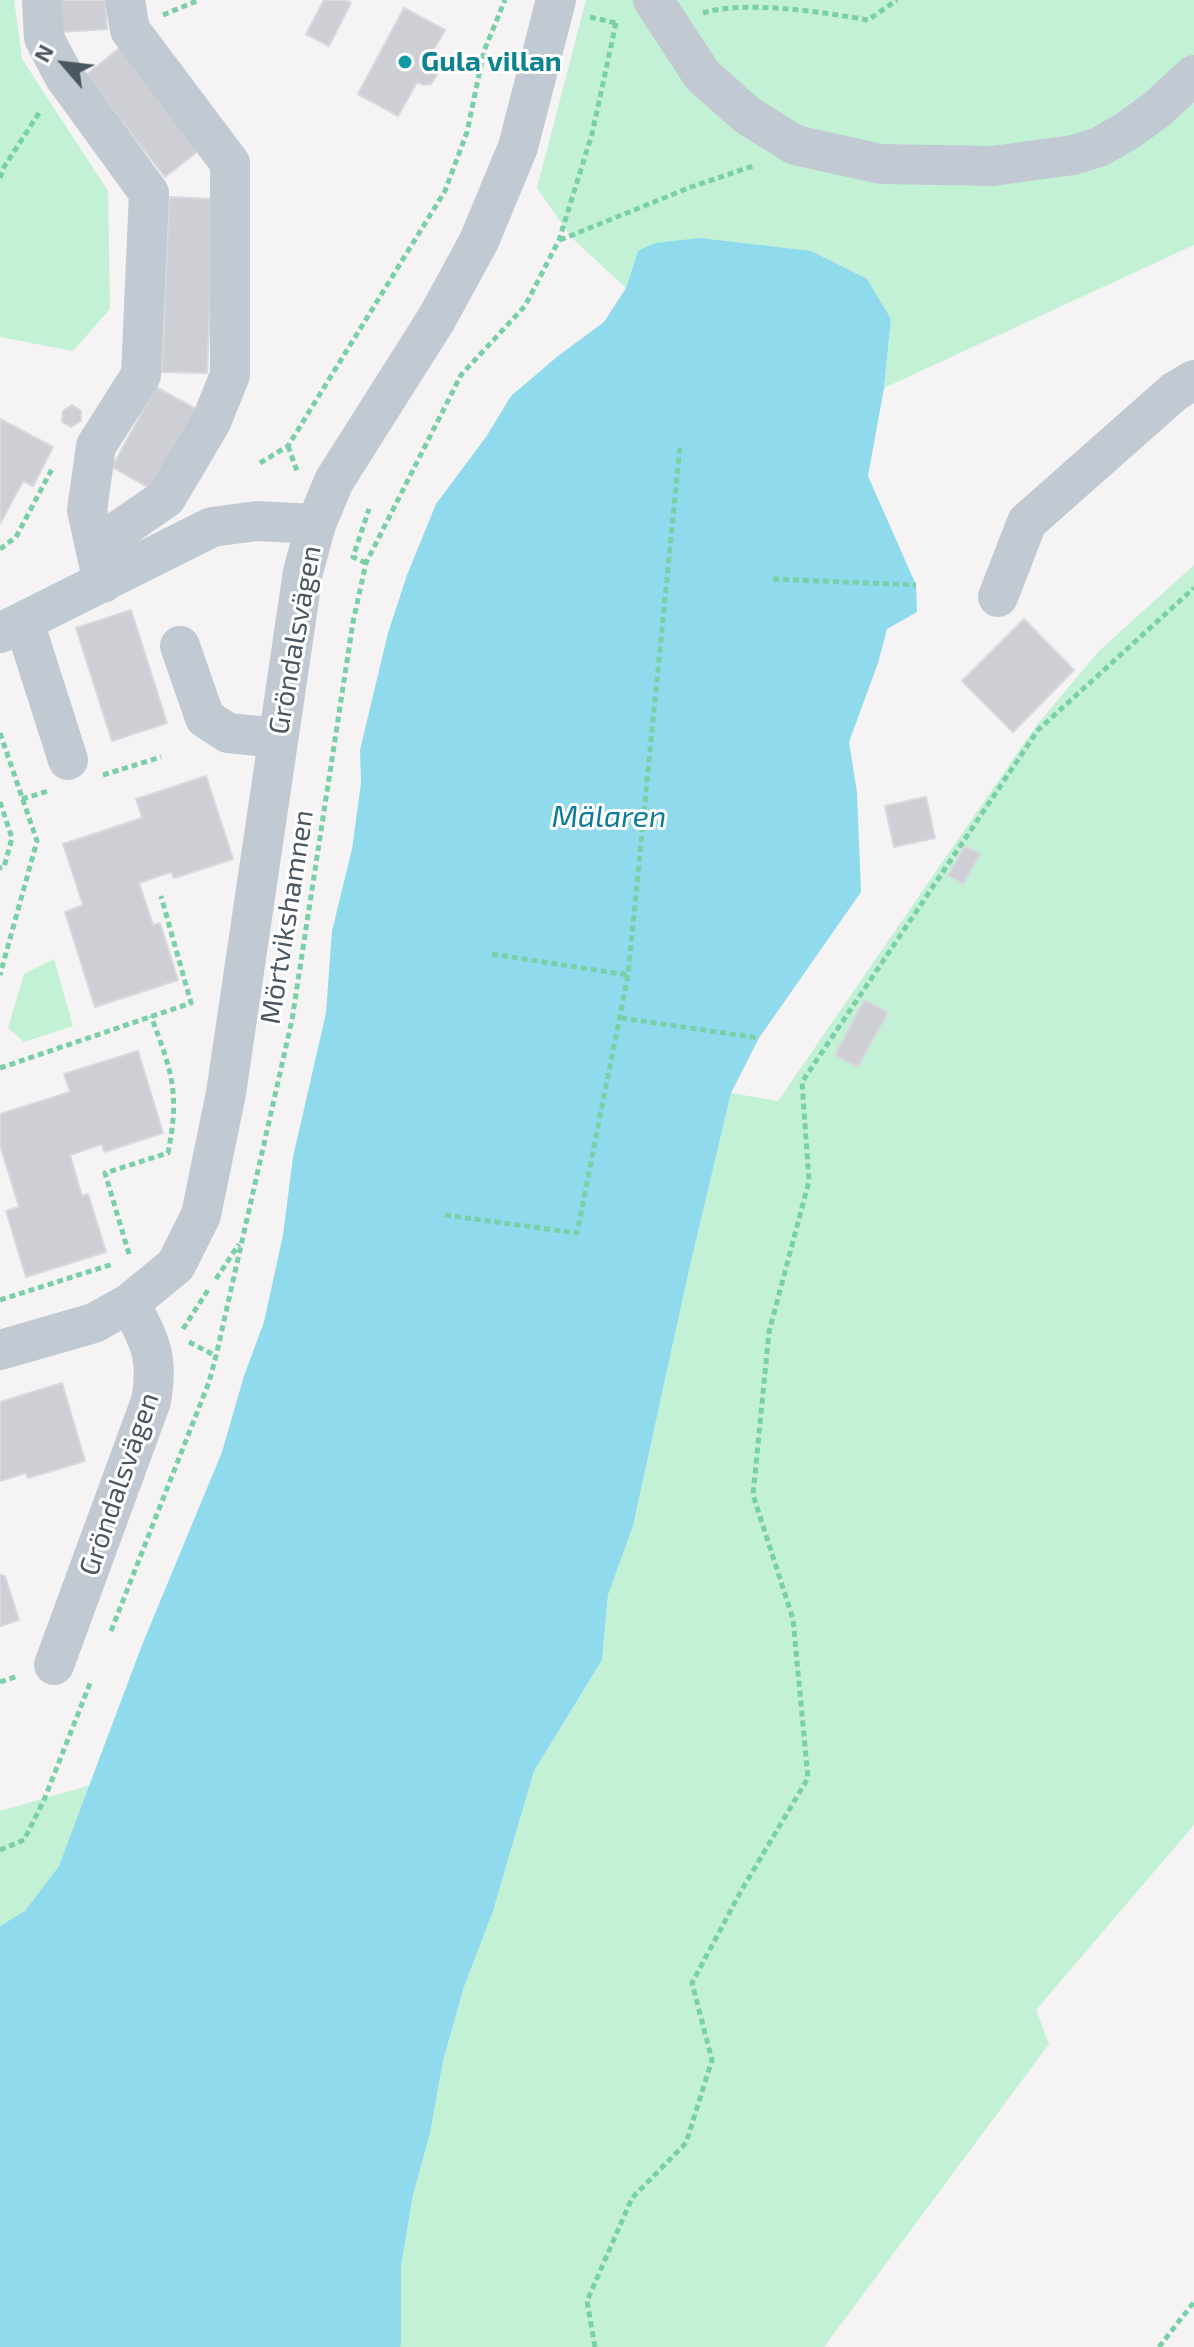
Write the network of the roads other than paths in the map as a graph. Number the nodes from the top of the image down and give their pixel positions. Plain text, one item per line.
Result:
1 (42, 0) edge
2 (125, 0) edge
3 (556, 0) edge
4 (661, 13) edge
5 (1194, 75) edge
6 (1194, 380) edge
7 (316, 524) junction
8 (100, 564) junction
9 (998, 597) dead end
10 (12, 628) edge
11 (180, 646) dead end
12 (278, 738) junction
13 (68, 760) dead end
14 (130, 1303) junction
15 (0, 1350) edge
16 (54, 1665) dead end

1 - 8 street
2 - 8 street
3 - 7 street, Gröndalsvägen
4 - 5 street
6 - 9 street
7 - 8 street
7 - 12 street, Gröndalsvägen
8 - 10 street
10 - 13 street
11 - 12 street
12 - 14 street, Gröndalsvägen
14 - 15 street, Gröndalsvägen
14 - 16 street, Gröndalsvägen

